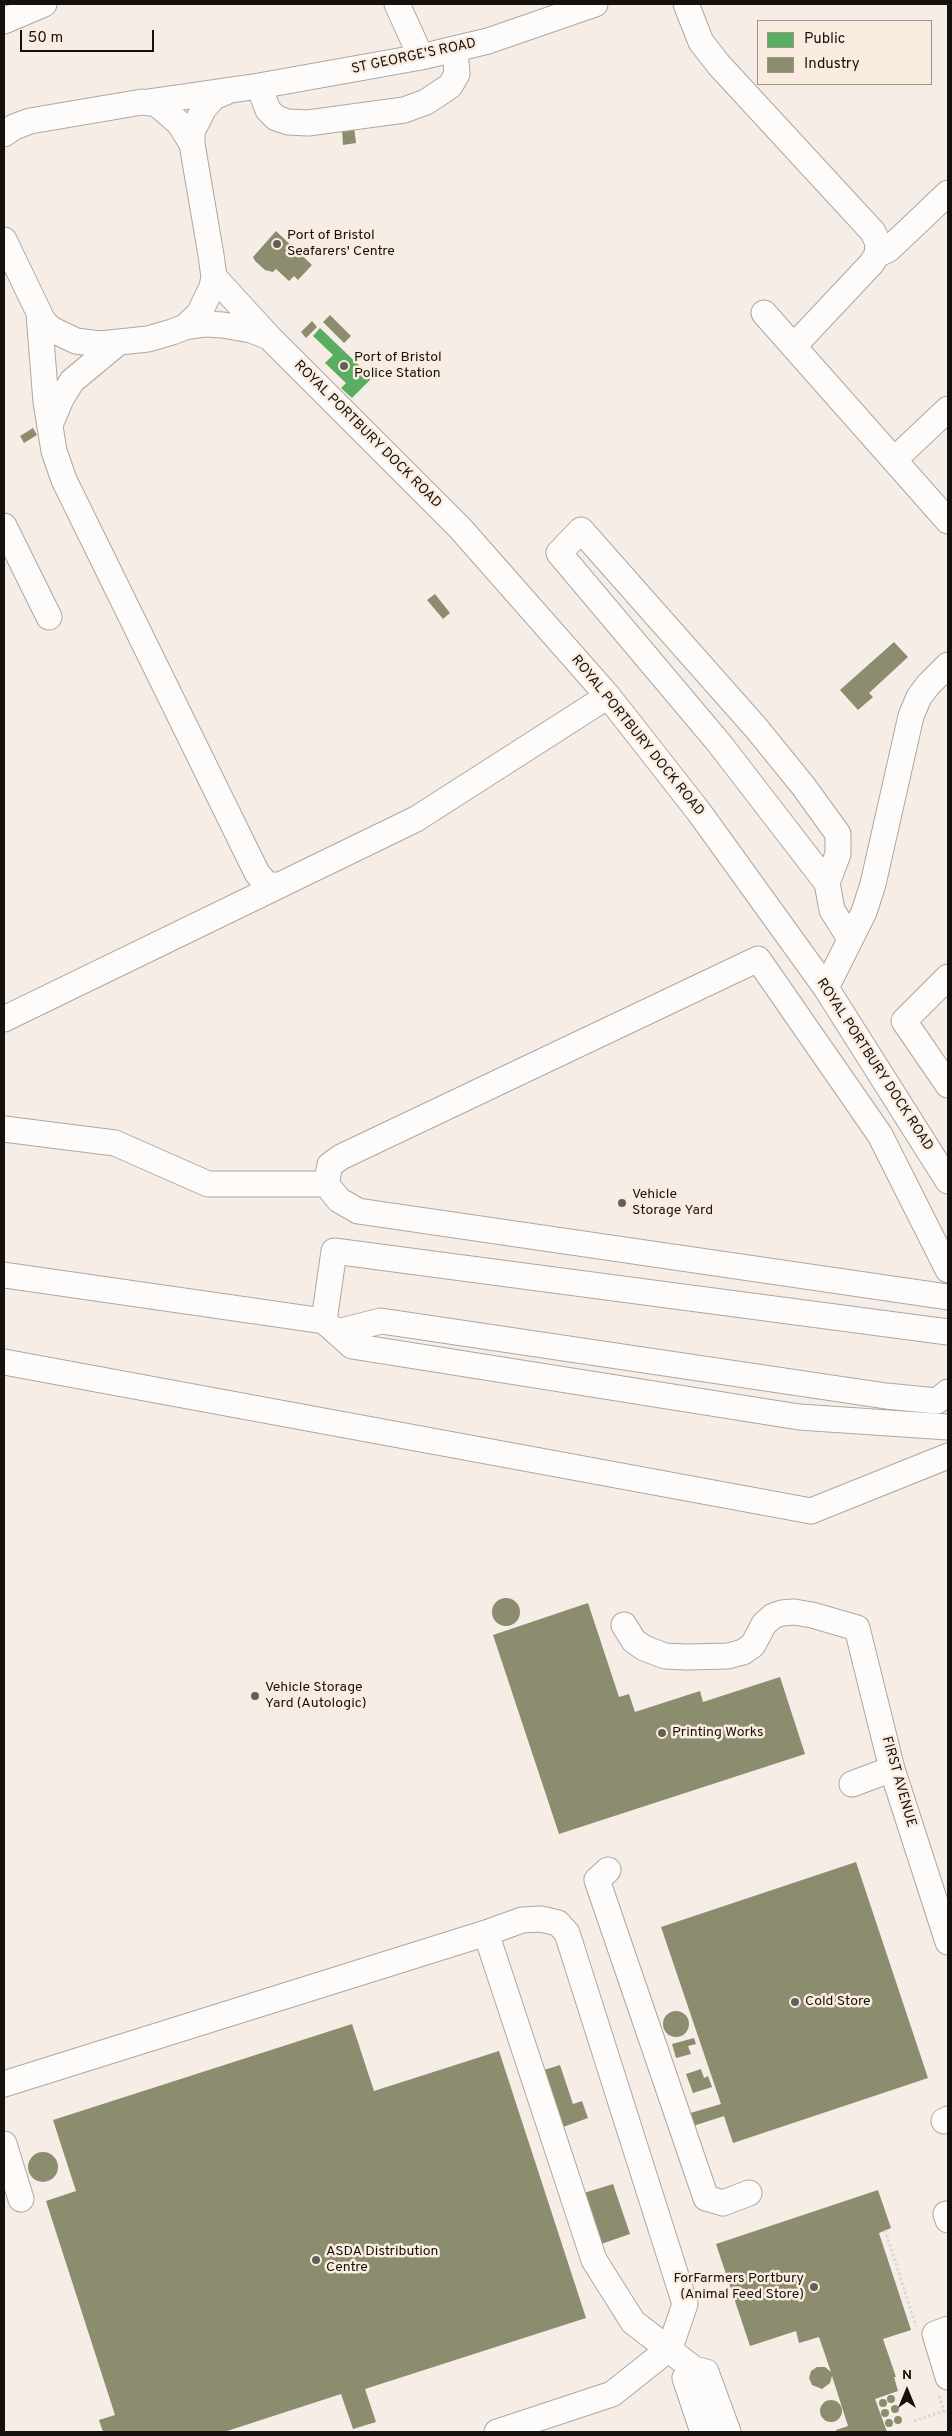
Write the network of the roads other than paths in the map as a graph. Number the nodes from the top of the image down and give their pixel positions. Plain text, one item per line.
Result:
1 (44, 4) edge
2 (397, 4) edge
3 (595, 4) edge
4 (686, 4) edge
5 (4, 21) edge
6 (455, 49) junction
7 (421, 57) junction
8 (260, 86) junction
9 (228, 91) junction
10 (148, 102) junction
11 (5, 132) edge
12 (192, 144) junction
13 (948, 192) edge
14 (4, 240) edge
15 (877, 255) junction
16 (214, 277) junction
17 (14, 285) edge
18 (764, 313) dead end
19 (39, 314) junction
20 (185, 327) junction
21 (270, 337) junction
22 (119, 342) junction
23 (794, 346) junction
24 (948, 410) edge
25 (50, 425) junction
26 (894, 460) junction
27 (948, 521) edge
28 (4, 526) edge
29 (49, 617) dead end
30 (948, 665) edge
31 (608, 696) junction
32 (736, 705) junction
33 (719, 743) junction
34 (827, 883) junction
35 (280, 885) junction
36 (850, 939) junction
37 (948, 977) edge
38 (826, 988) junction
39 (4, 1019) edge
40 (948, 1085) edge
41 (4, 1129) edge
42 (948, 1181) edge
43 (326, 1184) junction
44 (948, 1270) edge
45 (4, 1276) edge
46 (948, 1297) edge
47 (330, 1326) junction
48 (948, 1332) edge
49 (4, 1362) edge
50 (948, 1392) edge
51 (948, 1427) edge
52 (948, 1456) edge
53 (624, 1625) dead end
54 (892, 1769) junction
55 (852, 1784) dead end
56 (608, 1870) dead end
57 (942, 1901) edge
58 (486, 1933) junction
59 (948, 1942) edge
60 (4, 2084) edge
61 (4, 2146) edge
62 (748, 2192) dead end
63 (21, 2199) dead end
64 (948, 2329) edge
65 (670, 2348) junction
66 (694, 2369) junction
67 (948, 2378) edge
68 (497, 2432) edge
69 (703, 2432) edge
70 (728, 2432) edge

1 - 5 street
2 - 7 street
3 - 6 street, ST GEORGE'S ROAD
4 - 15 street
6 - 7 street, ST GEORGE'S ROAD
6 - 8 street
7 - 8 street, ST GEORGE'S ROAD
8 - 9 street, ST GEORGE'S ROAD
9 - 10 street, ST GEORGE'S ROAD
9 - 12 street, ST GEORGE'S ROAD
10 - 11 street, ST GEORGE'S ROAD
10 - 12 street
12 - 16 street
13 - 15 street
14 - 17 street
15 - 23 street
16 - 20 street
16 - 21 street, ROYAL PORTBURY DOCK ROAD
17 - 19 street
18 - 23 street
19 - 22 street
19 - 25 street
20 - 21 street
20 - 22 street
21 - 31 street, ROYAL PORTBURY DOCK ROAD
22 - 25 street
23 - 26 street
24 - 26 street
25 - 35 street
26 - 27 street
28 - 29 street
30 - 36 street
31 - 35 street
31 - 38 street, ROYAL PORTBURY DOCK ROAD
32 - 33 street
32 - 33 street
32 - 34 street
33 - 34 street
34 - 36 street
35 - 39 street
36 - 38 street
37 - 40 street
38 - 42 street, ROYAL PORTBURY DOCK ROAD
41 - 43 street
43 - 44 street
43 - 46 street
45 - 47 street
47 - 48 street
47 - 50 street
47 - 51 street
49 - 52 street
53 - 54 street, FIRST AVENUE
54 - 55 street
54 - 57 street, FIRST AVENUE
56 - 62 street
57 - 59 street, FIRST AVENUE
58 - 60 street
58 - 65 street
58 - 65 street
61 - 63 street
64 - 67 street
65 - 66 street
65 - 68 street
66 - 69 street
66 - 70 street

